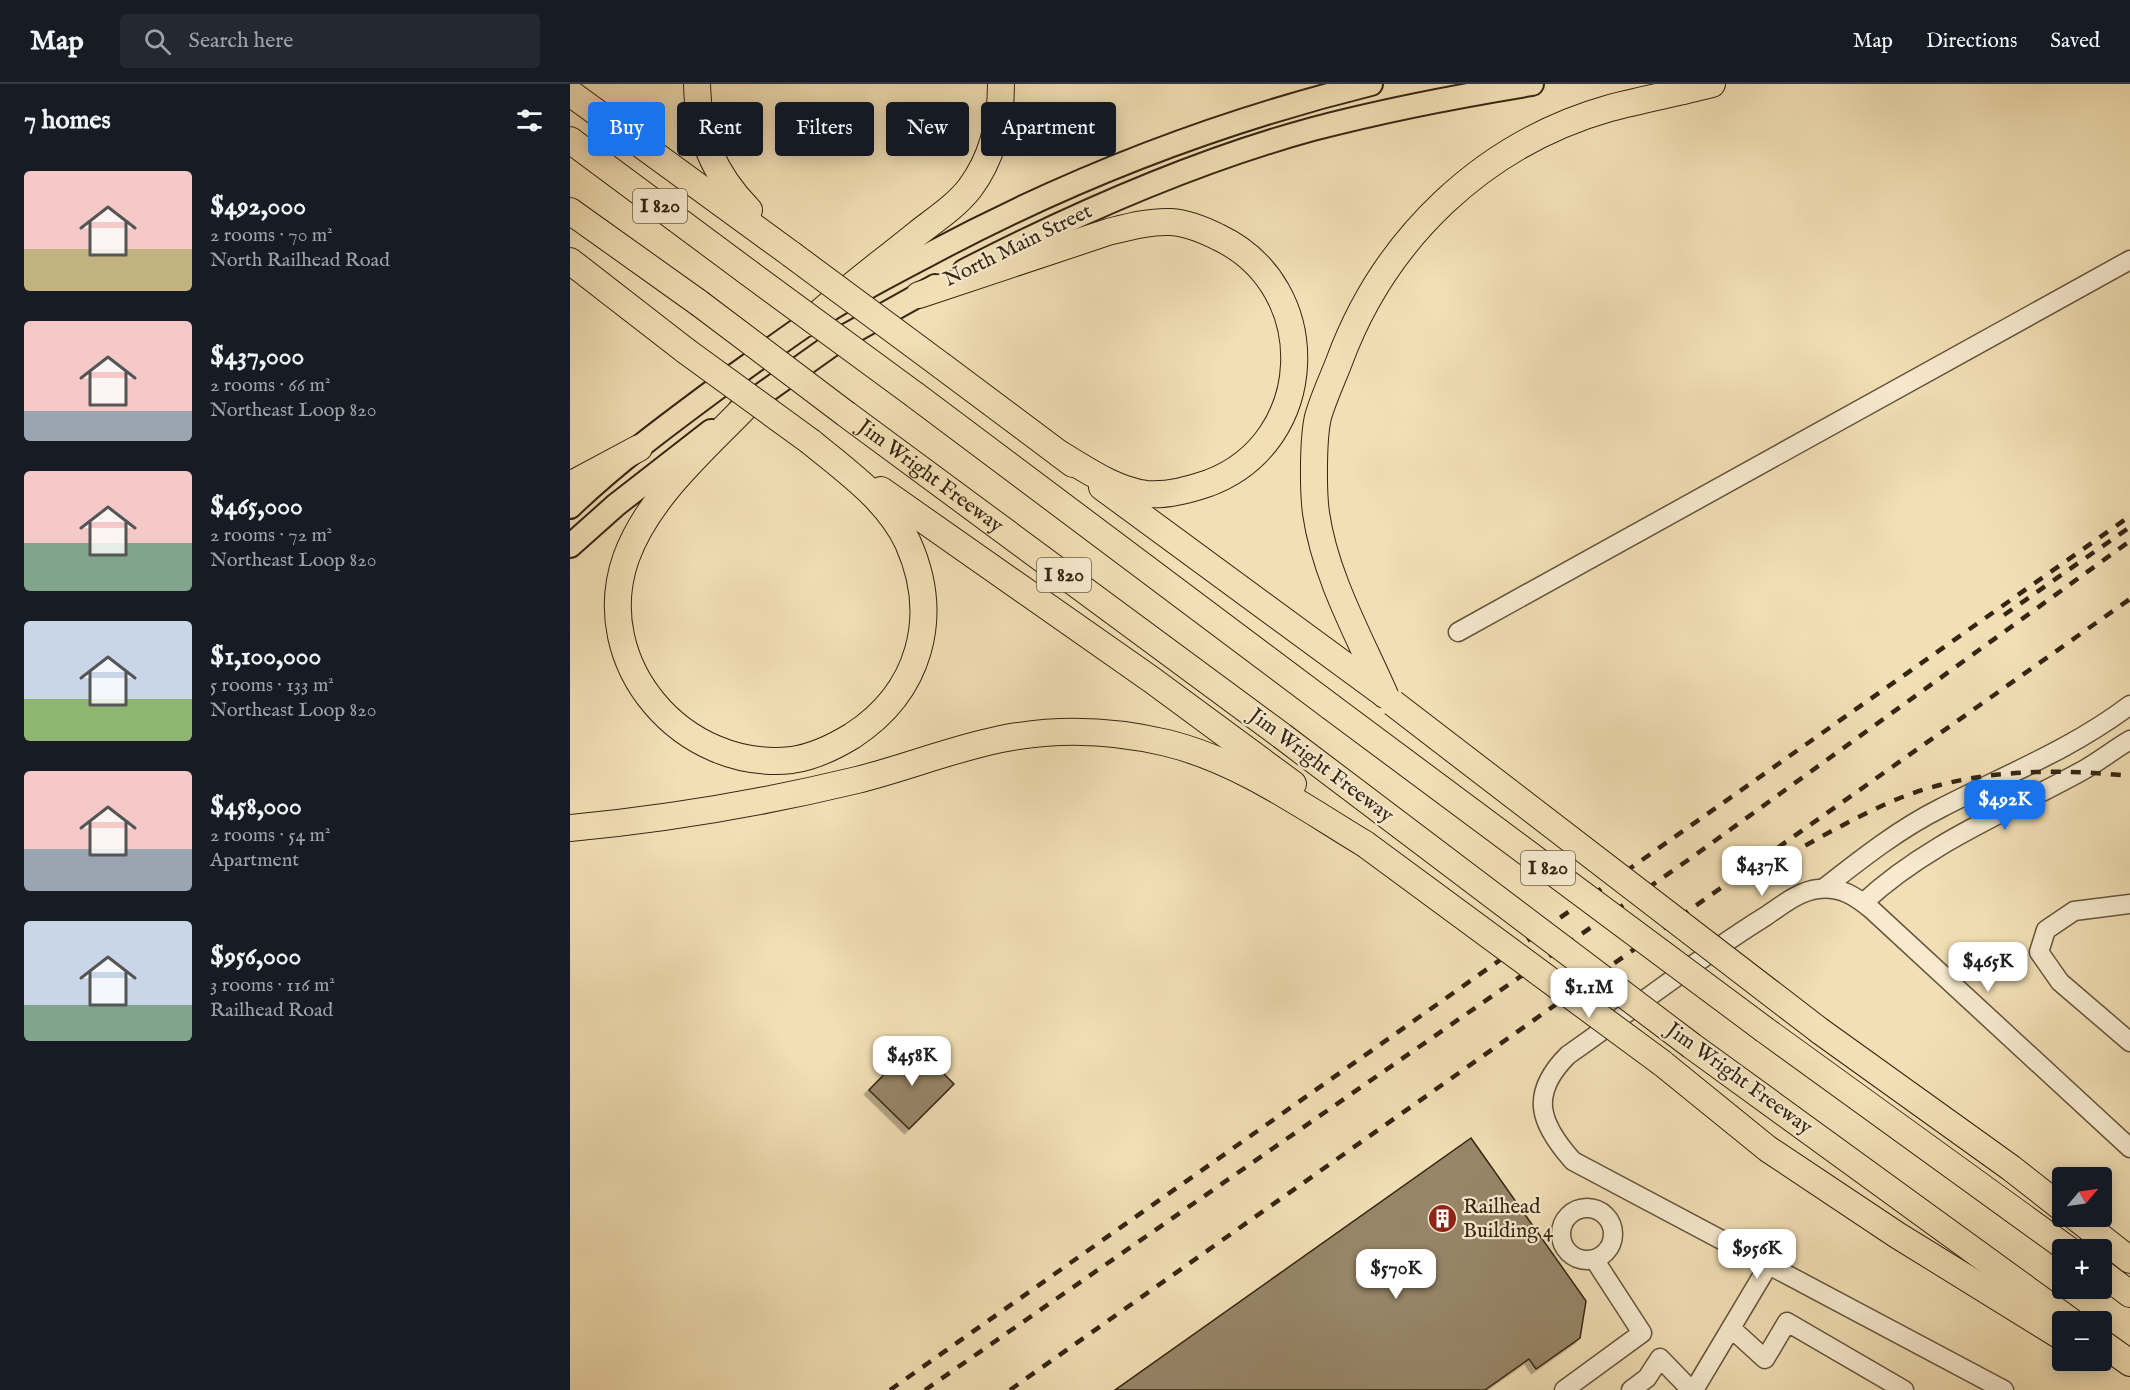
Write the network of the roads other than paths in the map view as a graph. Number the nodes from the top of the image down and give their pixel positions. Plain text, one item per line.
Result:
1 (697, 84) edge
2 (1001, 84) edge
3 (1371, 84) edge
4 (1532, 84) edge
5 (1712, 84) edge
6 (570, 93) edge
7 (570, 140) edge
8 (570, 211) edge
9 (791, 254) junction
10 (2130, 260) edge
11 (570, 261) edge
12 (570, 267) edge
13 (919, 295) junction
14 (627, 302) junction
15 (808, 323) junction
16 (748, 404) junction
17 (811, 442) junction
18 (639, 448) junction
19 (1060, 454) junction
20 (570, 485) edge
21 (570, 507) edge
22 (570, 546) edge
23 (1458, 632) dead end
24 (1389, 699) junction
25 (2130, 705) edge
26 (2130, 740) edge
27 (2044, 759) junction
28 (2057, 784) junction
29 (570, 828) edge
30 (1365, 844) junction
31 (1824, 888) junction
32 (1863, 903) junction
33 (2130, 904) edge
34 (2130, 1042) edge
35 (2130, 1148) edge
36 (2052, 1200) edge
37 (2088, 1227) edge
38 (2054, 1239) edge
39 (1594, 1259) dead end
40 (2130, 1260) edge
41 (1768, 1266) junction
42 (2112, 1280) edge
43 (2130, 1294) edge
44 (2057, 1311) edge
45 (1731, 1328) junction
46 (2052, 1331) edge
47 (1642, 1333) junction
48 (2112, 1350) edge
49 (1660, 1359) junction
50 (2130, 1363) edge
51 (2112, 1367) edge
52 (2130, 1378) edge
53 (1564, 1390) edge
54 (1631, 1390) edge
55 (1692, 1390) edge
56 (1905, 1390) edge
57 (2004, 1390) edge

1 - 9 highway
2 - 15 highway
3 - 15 main road, North Main Street
4 - 13 main road, North Main Street
5 - 24 highway
6 - 9 highway
7 - 38 highway, I 820, bridge
8 - 44 highway, Jim Wright Freeway / I 820, bridge
9 - 19 highway, bridge
10 - 23 street
11 - 14 highway
12 - 14 highway
13 - 16 main road, North Main Street
13 - 19 highway
14 - 17 highway, bridge
15 - 18 main road, North Main Street
16 - 17 highway
16 - 22 main road, North Main Street
17 - 30 highway
18 - 20 highway
18 - 21 main road, North Main Street
19 - 24 highway
24 - 36 highway, bridge
25 - 27 street
26 - 28 street
27 - 28 street
27 - 31 street
28 - 32 street
29 - 30 highway
30 - 46 highway, bridge
31 - 32 street
31 - 41 street
32 - 35 street
33 - 34 street
37 - 40 highway
39 - 47 street
41 - 45 street
41 - 57 street
42 - 43 highway
45 - 55 street
45 - 56 street
47 - 49 street
47 - 53 street
48 - 50 highway
49 - 54 street
49 - 55 street
51 - 52 highway

